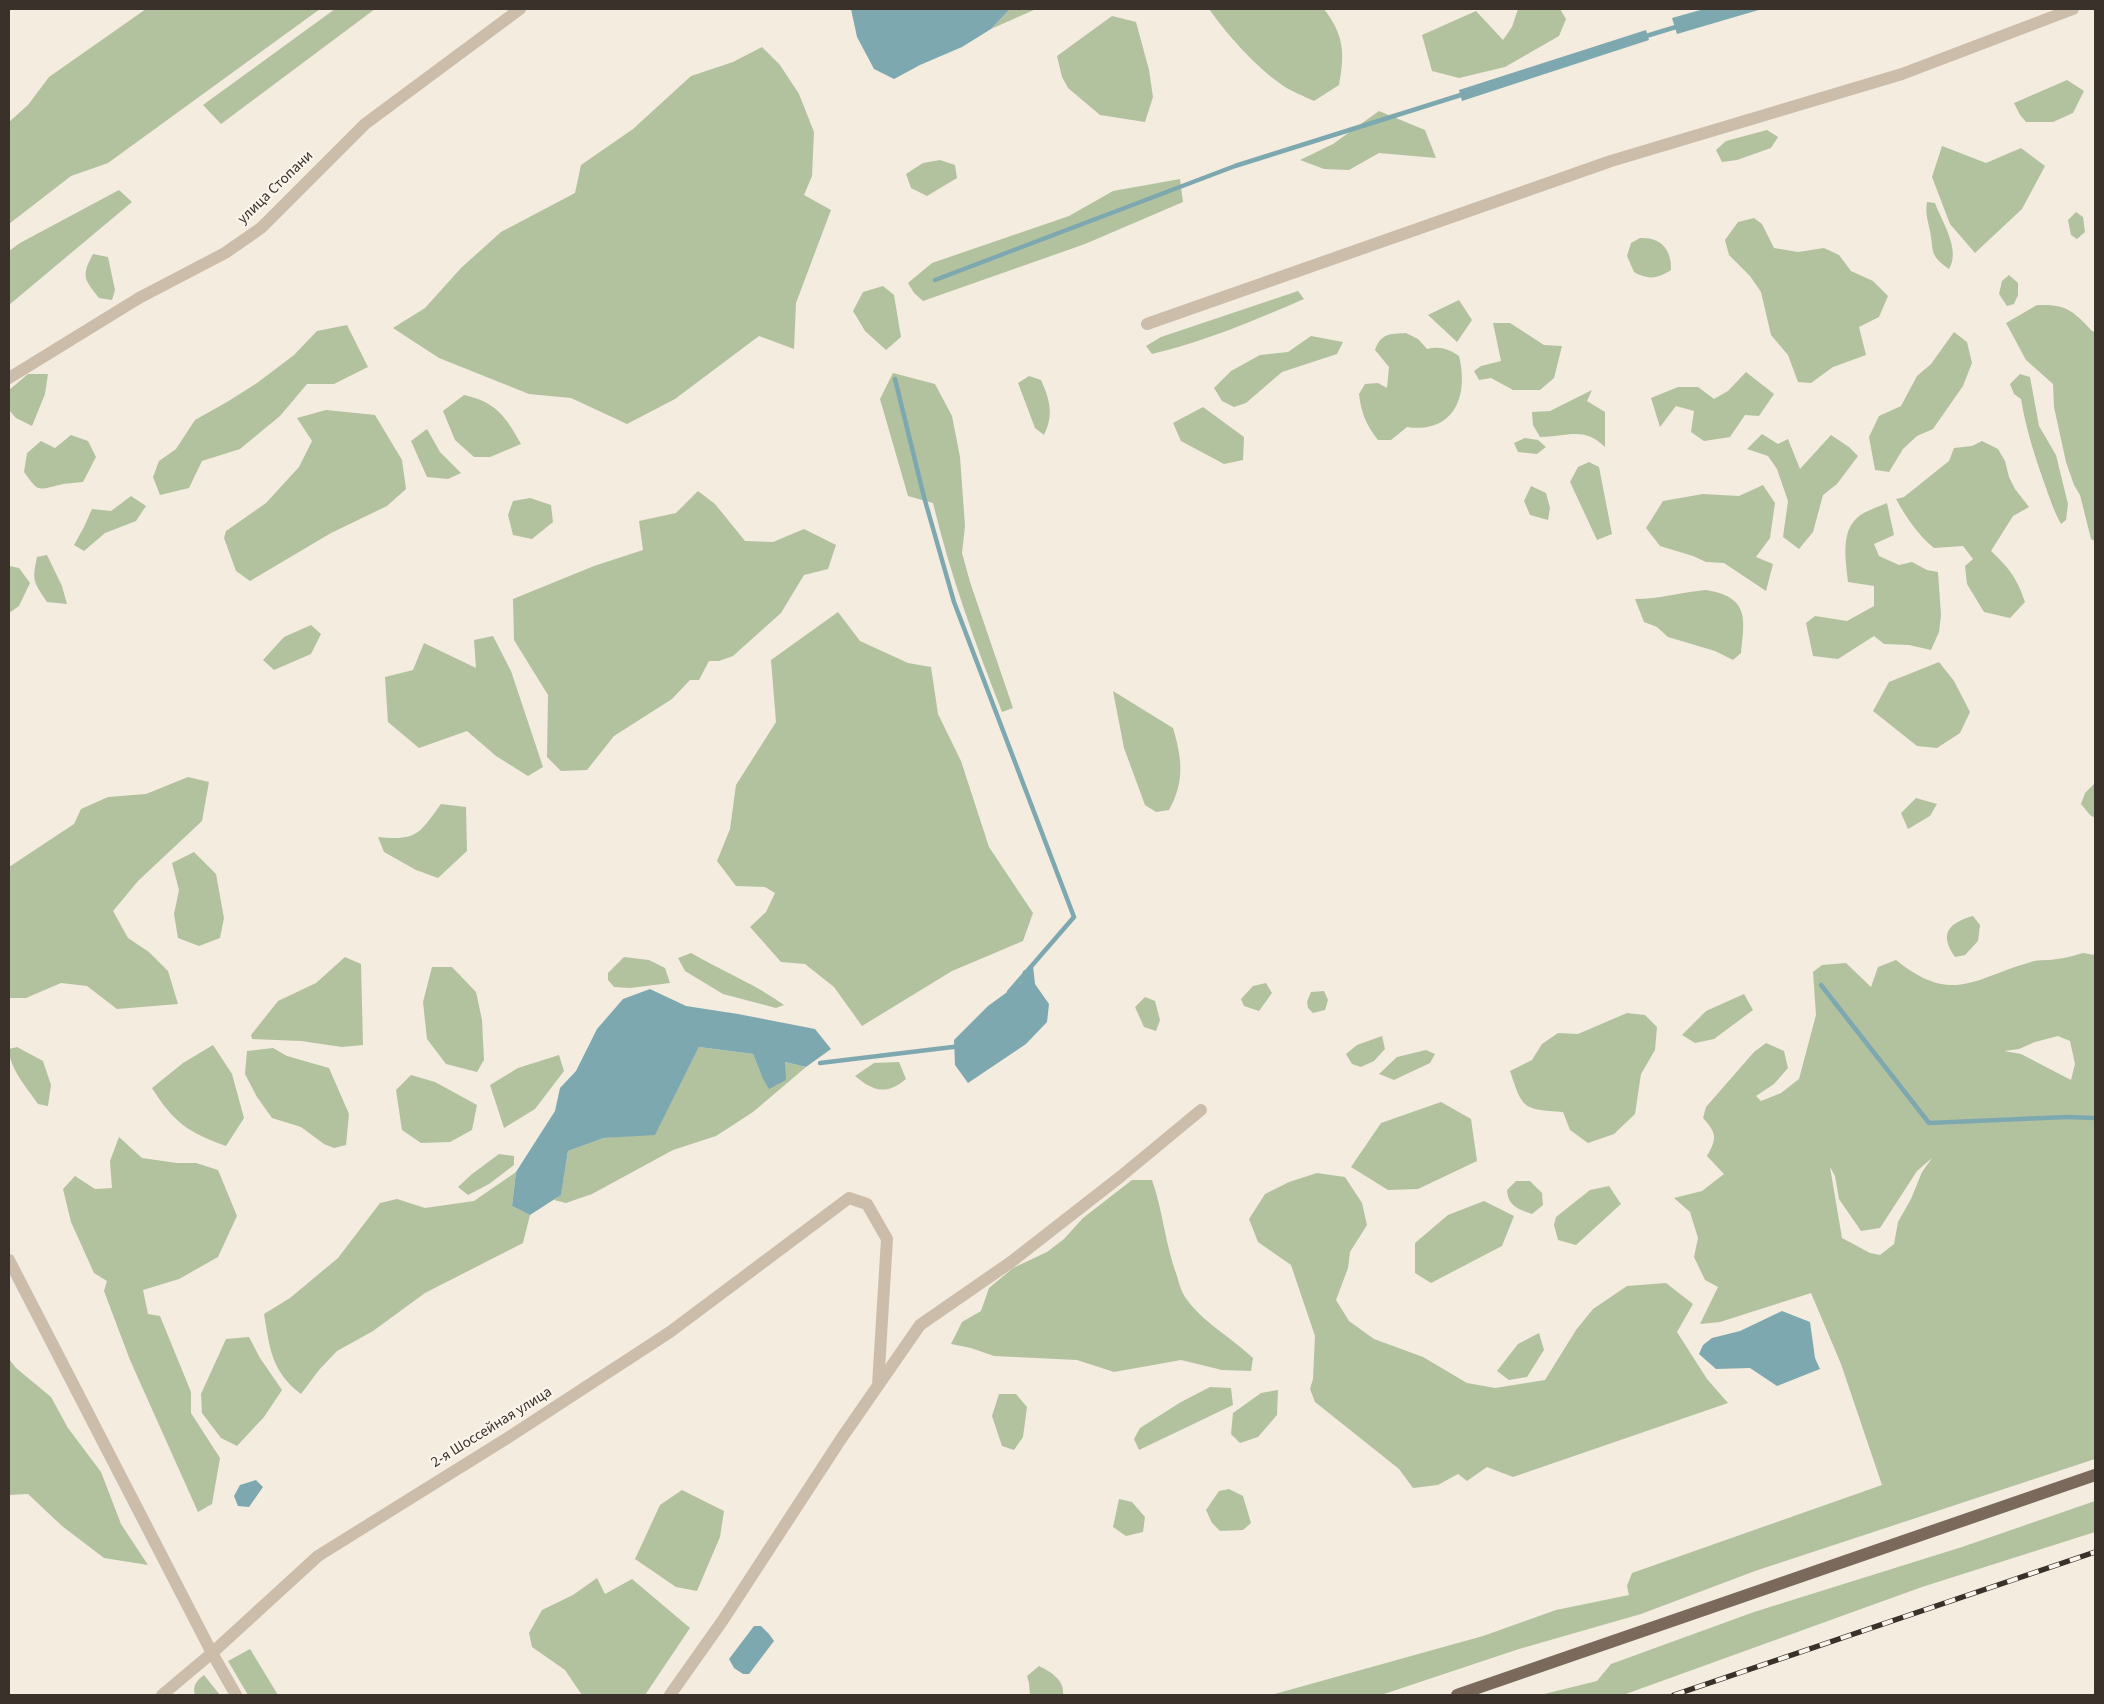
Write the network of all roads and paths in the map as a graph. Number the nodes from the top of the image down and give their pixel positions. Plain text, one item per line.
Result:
1 (520, 9) edge
2 (2073, 9) edge
3 (1147, 324) dead end
4 (9, 378) edge
5 (1200, 1110) dead end
6 (9, 1260) edge
7 (878, 1385) junction
8 (2095, 1475) edge
9 (212, 1653) junction
10 (162, 1695) edge
11 (236, 1695) edge
12 (670, 1695) edge
13 (1457, 1695) edge

1 - 4 street, улица Стопани
2 - 3 street
5 - 7 street
6 - 9 street
7 - 9 street, 2-я Шоссейная улица
7 - 12 street
8 - 13 main road
9 - 10 street, 2-я Шоссейная улица
9 - 11 street

